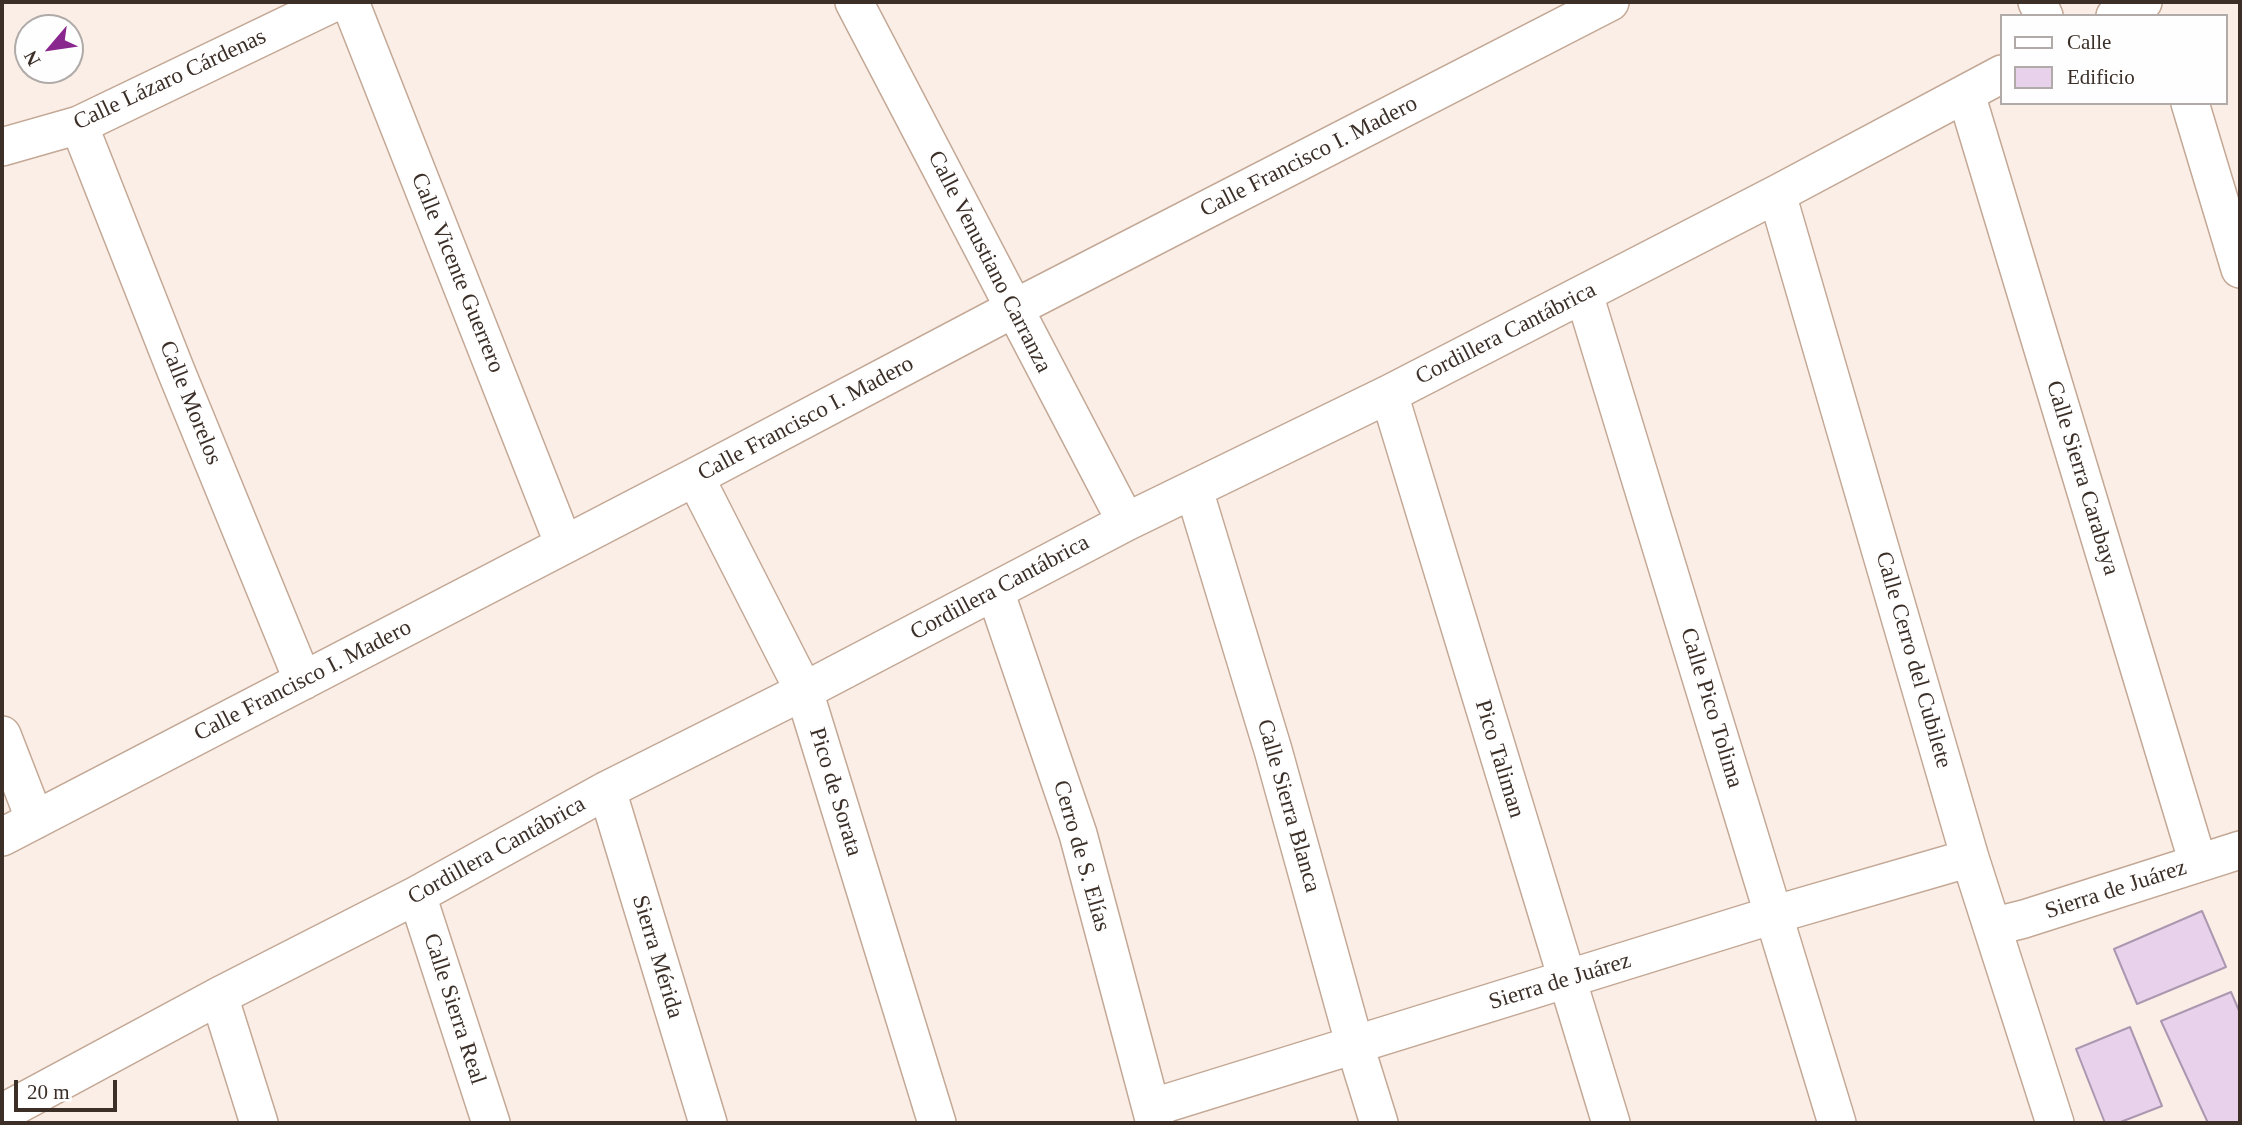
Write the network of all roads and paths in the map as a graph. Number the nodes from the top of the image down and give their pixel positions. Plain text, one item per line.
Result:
1 (335, 2) edge
2 (350, 2) edge
3 (854, 2) edge
4 (1610, 2) edge
5 (2143, 2) edge
6 (2119, 14) edge
7 (2000, 75) edge
8 (1966, 94) junction
9 (2191, 105) edge
10 (79, 125) junction
11 (2, 147) edge
12 (1777, 194) junction
13 (2240, 269) edge
14 (1584, 294) junction
15 (1013, 309) junction
16 (1389, 394) junction
17 (695, 477) junction
18 (1194, 490) junction
19 (1126, 522) junction
20 (564, 545) junction
21 (995, 591) junction
22 (303, 681) junction
23 (804, 691) junction
24 (2, 735) edge
25 (607, 790) junction
26 (35, 820) junction
27 (2, 837) edge
28 (2240, 850) edge
29 (1970, 858) junction
30 (2198, 863) junction
31 (417, 895) junction
32 (1773, 915) junction
33 (1992, 927) junction
34 (1566, 980) junction
35 (219, 996) junction
36 (1355, 1046) junction
37 (22, 1112) edge
38 (1153, 1116) edge
39 (259, 1123) edge
40 (491, 1123) edge
41 (708, 1123) edge
42 (937, 1123) edge
43 (1379, 1123) edge
44 (1611, 1123) edge
45 (1837, 1123) edge
46 (2055, 1123) edge

1 - 10 street, Calle Lázaro Cárdenas
2 - 20 street, Calle Vicente Guerrero
3 - 15 street, Calle Venustiano Carranza
4 - 15 street, Calle Francisco I. Madero
5 - 6 street
7 - 8 street, Cordillera Cantábrica
8 - 12 street, Cordillera Cantábrica
8 - 30 street, Calle Sierra Carabaya
9 - 13 street
10 - 11 street, Calle Lázaro Cárdenas
10 - 22 street, Calle Morelos
12 - 14 street, Cordillera Cantábrica
12 - 29 street, Calle Cerro del Cubilete
14 - 16 street, Cordillera Cantábrica
14 - 32 street, Calle Pico Tolima
15 - 17 street, Calle Francisco I. Madero
15 - 19 street, Calle Venustiano Carranza
16 - 18 street, Cordillera Cantábrica
16 - 34 street, Pico Taliman
17 - 20 street, Calle Francisco I. Madero
17 - 23 street, Pico de Sorata
18 - 19 street, Cordillera Cantábrica
18 - 36 street, Calle Sierra Blanca
19 - 21 street, Cordillera Cantábrica
20 - 22 street, Calle Francisco I. Madero
21 - 23 street, Cordillera Cantábrica
21 - 38 street, Cerro de S. Elías
22 - 26 street, Calle Francisco I. Madero
23 - 25 street, Cordillera Cantábrica
23 - 42 street, Pico de Sorata
24 - 26 street
25 - 31 street, Cordillera Cantábrica
25 - 41 street, Sierra Mérida
26 - 27 street, Calle Francisco I. Madero
28 - 30 street, Sierra de Juárez
29 - 32 street, Sierra de Juárez
29 - 33 street, Calle Cerro del Cubilete
30 - 33 street, Sierra de Juárez
31 - 35 street, Cordillera Cantábrica
31 - 40 street, Calle Sierra Real
32 - 34 street, Sierra de Juárez
32 - 45 street, Calle Pico Tolima
33 - 46 street, Calle Cerro del Cubilete
34 - 36 street, Sierra de Juárez
34 - 44 street, Pico Taliman
35 - 37 street, Cordillera Cantábrica
35 - 39 street
36 - 38 street, Sierra de Juárez
36 - 43 street, Calle Sierra Blanca

